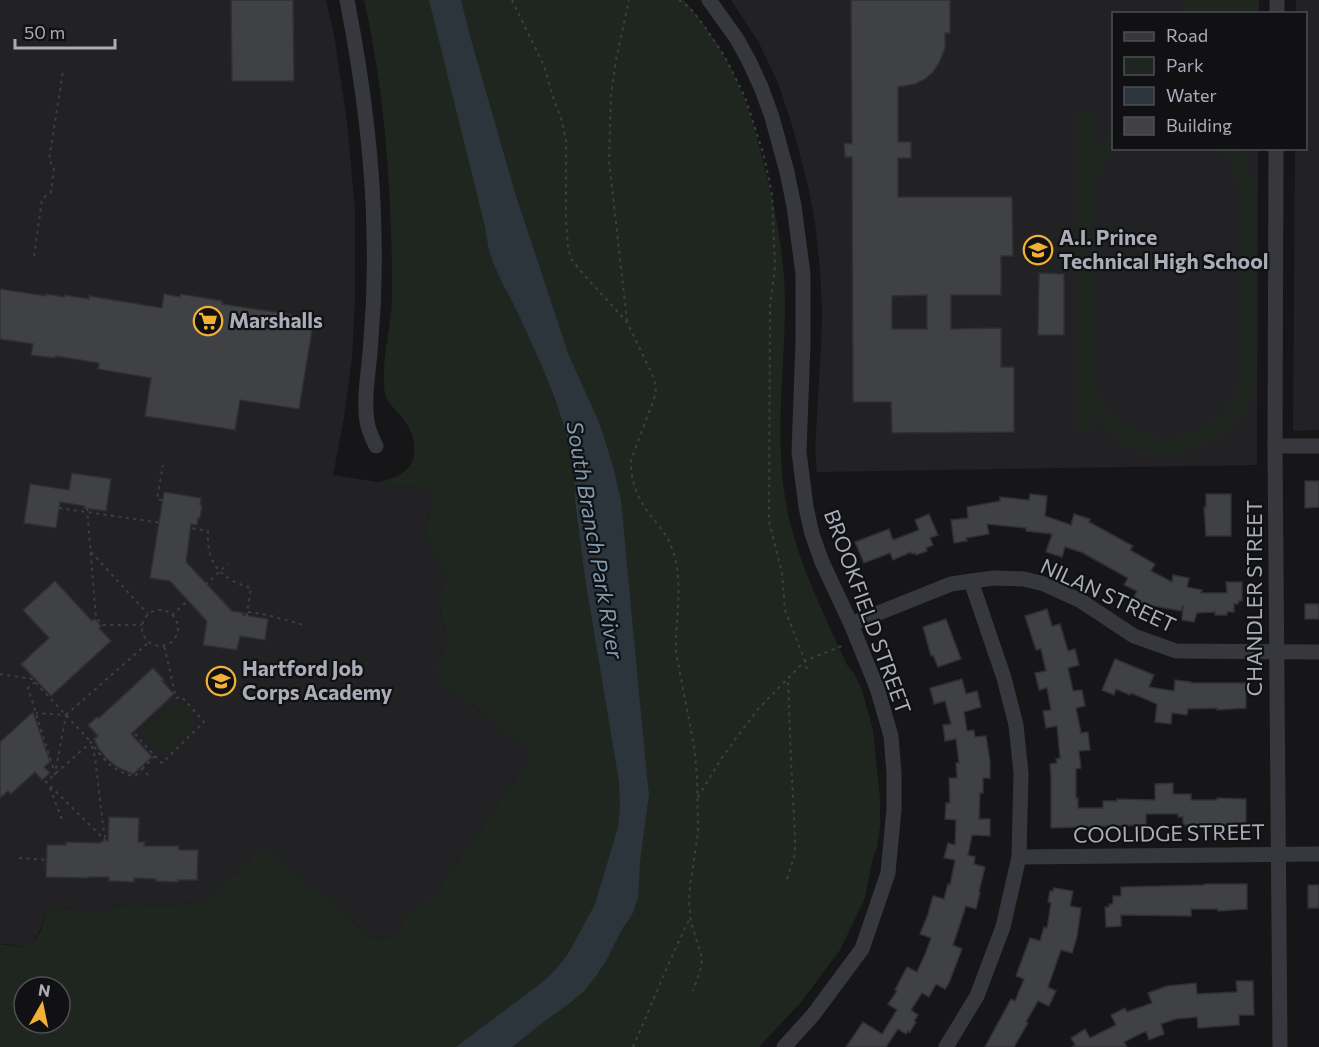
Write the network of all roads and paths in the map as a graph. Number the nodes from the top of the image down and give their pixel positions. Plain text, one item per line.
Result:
1 (347, 0) edge
2 (512, 0) edge
3 (628, 0) edge
4 (679, 0) edge
5 (709, 0) edge
6 (63, 71) dead end
7 (1276, 150) edge
8 (34, 256) dead end
9 (627, 322) junction
10 (376, 446) dead end
11 (1275, 446) junction
12 (1319, 446) edge
13 (163, 465) dead end
14 (162, 500) dead end
15 (59, 508) dead end
16 (86, 510) junction
17 (176, 525) dead end
18 (185, 527) dead end
19 (90, 551) junction
20 (228, 564) dead end
21 (219, 572) junction
22 (971, 581) junction
23 (247, 612) junction
24 (148, 614) junction
25 (172, 615) junction
26 (246, 619) dead end
27 (851, 624) junction
28 (304, 625) dead end
29 (142, 626) junction
30 (857, 639) junction
31 (149, 642) junction
32 (165, 645) junction
33 (1319, 652) edge
34 (1276, 653) junction
35 (805, 661) junction
36 (0, 674) edge
37 (808, 674) dead end
38 (788, 678) junction
39 (35, 682) junction
40 (36, 713) junction
41 (66, 715) junction
42 (135, 734) dead end
43 (92, 742) junction
44 (155, 756) junction
45 (142, 769) junction
46 (55, 774) junction
47 (150, 777) dead end
48 (50, 786) junction
49 (698, 797) junction
50 (63, 822) dead end
51 (1277, 854) junction
52 (1319, 854) edge
53 (1019, 857) junction
54 (18, 858) dead end
55 (47, 860) dead end
56 (787, 879) dead end
57 (690, 916) junction
58 (693, 991) dead end
59 (633, 1047) edge
60 (784, 1047) edge
61 (946, 1047) edge
62 (1280, 1047) edge

1 - 10 street
2 - 9 path
3 - 9 path
4 - 35 path
5 - 27 street, BROOKFIELD STREET
6 - 8 path
7 - 11 street, CHANDLER STREET
9 - 49 path
11 - 12 street
11 - 34 street, CHANDLER STREET
13 - 14 path
15 - 16 path
16 - 17 path
16 - 19 path
18 - 21 path
19 - 24 path
19 - 29 path
20 - 21 path
21 - 23 path
21 - 25 path
22 - 27 street, NILAN STREET
22 - 34 street, NILAN STREET
22 - 53 street
23 - 26 path
23 - 28 path
24 - 25 path
24 - 29 path
25 - 32 path
27 - 30 street, BROOKFIELD STREET
29 - 31 path
30 - 35 path
30 - 60 street, BROOKFIELD STREET
31 - 32 path
31 - 41 path
32 - 44 path
33 - 34 street, NILAN STREET
34 - 51 street, CHANDLER STREET
35 - 37 path
35 - 38 path
36 - 39 path
38 - 49 path
38 - 56 path
39 - 40 path
39 - 41 path
40 - 41 path
40 - 46 path
41 - 43 path
41 - 46 path
42 - 44 path
43 - 45 path
43 - 46 path
43 - 48 path
44 - 45 path
45 - 47 path
46 - 48 path
48 - 50 path
49 - 57 path
51 - 52 street, COOLIDGE STREET
51 - 53 street, COOLIDGE STREET
51 - 62 street, CHANDLER STREET
53 - 61 street
54 - 55 path
57 - 58 path
57 - 59 path

